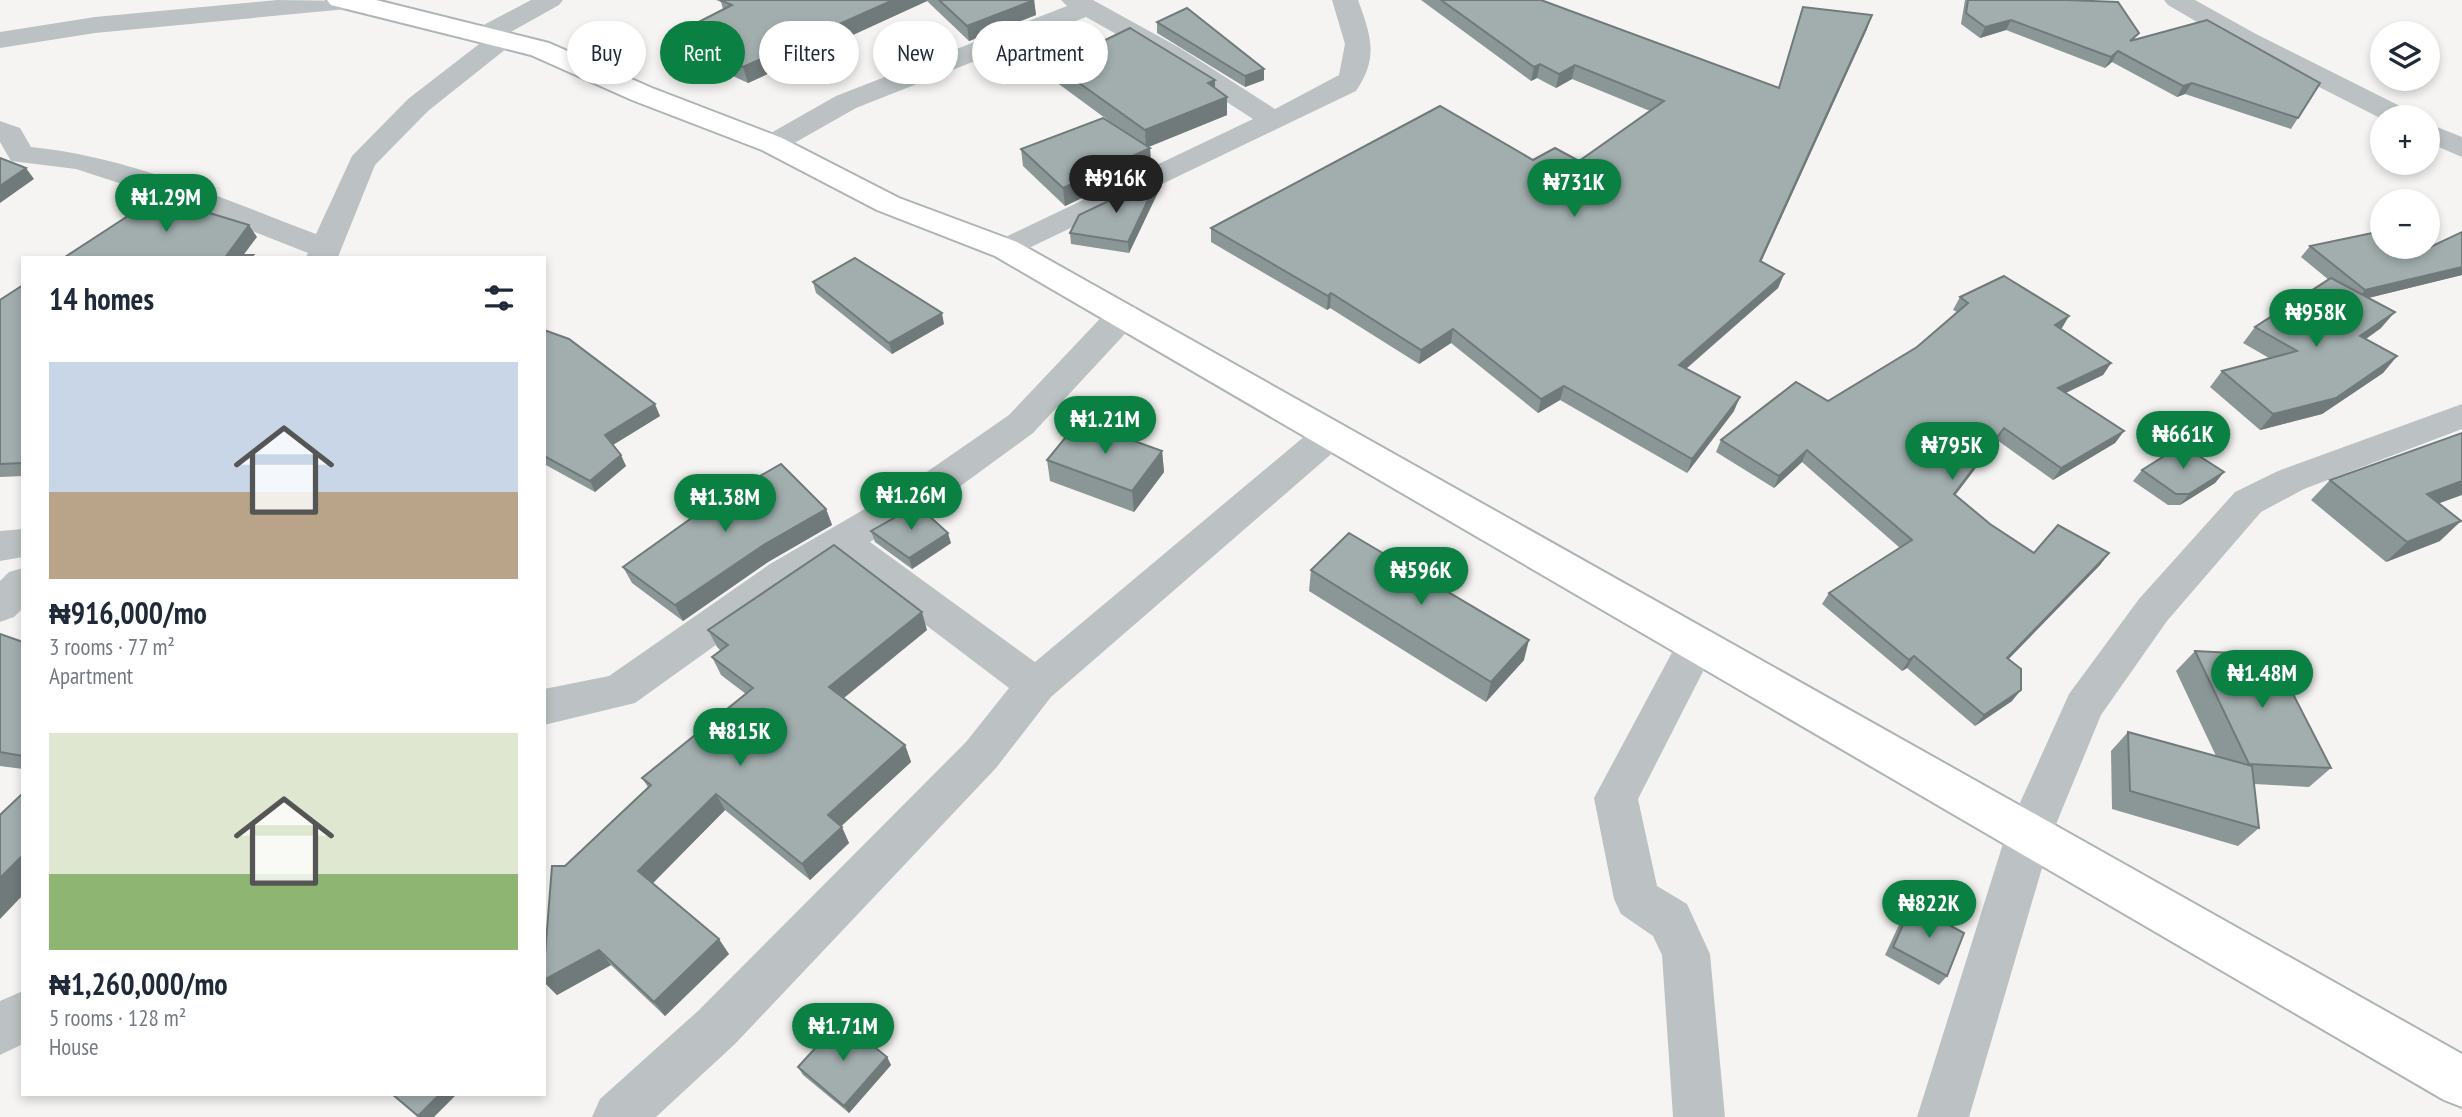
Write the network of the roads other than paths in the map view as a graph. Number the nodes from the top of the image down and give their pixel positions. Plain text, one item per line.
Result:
1 (550, 0) edge
2 (1345, 0) edge
3 (2177, 0) edge
4 (344, 1) edge
5 (1080, 4) edge
6 (495, 37) junction
7 (0, 40) edge
8 (2376, 105) edge
9 (1272, 119) junction
10 (0, 129) edge
11 (2440, 137) edge
12 (772, 144) junction
13 (2462, 148) edge
14 (1006, 249) junction
15 (324, 253) edge
16 (1124, 315) junction
17 (2462, 416) edge
18 (1331, 434) junction
19 (842, 542) junction
20 (21, 544) edge
21 (0, 546) edge
22 (21, 585) edge
23 (0, 606) edge
24 (1697, 644) junction
25 (1036, 685) junction
26 (546, 706) edge
27 (2029, 834) junction
28 (21, 1016) edge
29 (0, 1030) edge
30 (2462, 1082) edge
31 (618, 1117) edge
32 (1699, 1117) edge
33 (1943, 1117) edge

1 - 6 street
2 - 9 street
3 - 8 street
4 - 6 highway
4 - 7 street
5 - 9 street
5 - 12 street
6 - 12 highway
6 - 15 street
9 - 14 street
10 - 15 street
11 - 13 street
12 - 14 highway
14 - 16 highway
16 - 18 highway
16 - 19 street
17 - 27 street
18 - 24 highway
18 - 25 street
19 - 25 street
19 - 26 street
20 - 21 street
22 - 23 street
24 - 27 highway
24 - 32 street
25 - 31 street
27 - 30 highway
27 - 33 street
28 - 29 street

